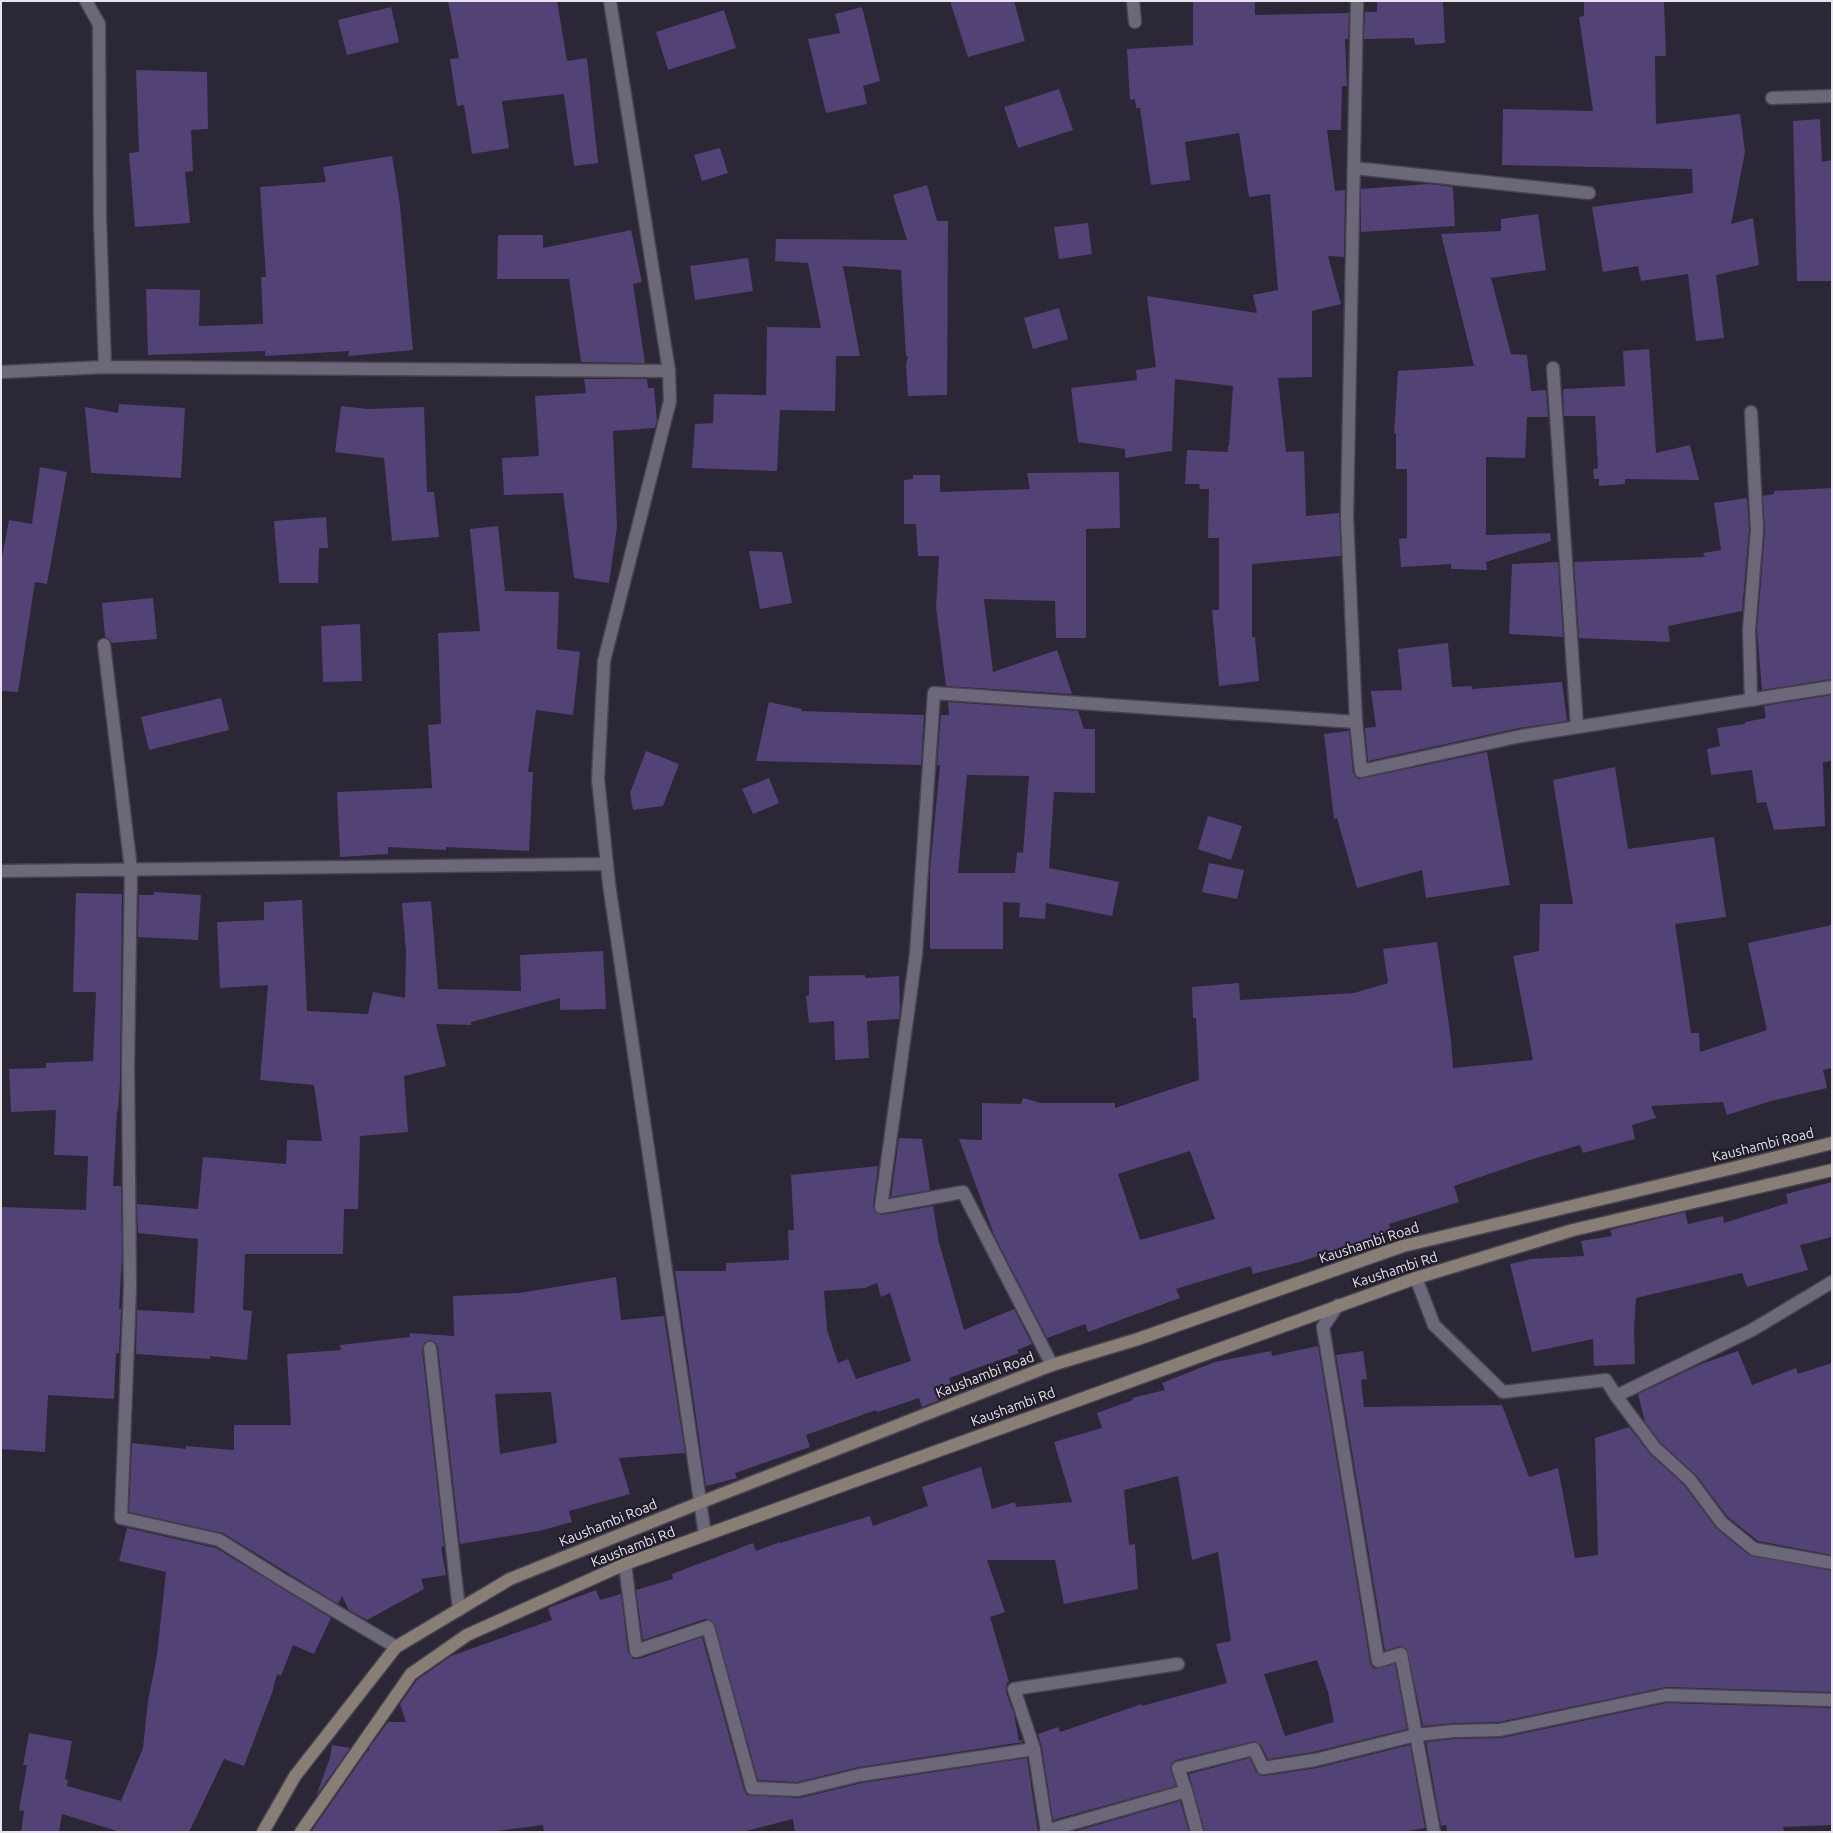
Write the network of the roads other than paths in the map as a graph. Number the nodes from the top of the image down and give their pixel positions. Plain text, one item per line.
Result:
1 (86, 1) edge
2 (610, 1) edge
3 (1133, 1) edge
4 (1357, 1) edge
5 (1135, 22) dead end
6 (1832, 96) edge
7 (1772, 98) dead end
8 (1354, 168) junction
9 (1589, 194) dead end
10 (105, 367) junction
11 (1553, 368) dead end
12 (669, 371) junction
13 (1, 372) edge
14 (1752, 412) dead end
15 (104, 646) dead end
16 (1832, 686) edge
17 (1782, 695) junction
18 (1356, 722) junction
19 (1577, 728) junction
20 (607, 864) junction
21 (131, 869) junction
22 (1, 871) edge
23 (1832, 1143) edge
24 (1832, 1170) edge
25 (1416, 1278) junction
26 (1832, 1282) edge
27 (1338, 1305) junction
28 (430, 1348) dead end
29 (1052, 1365) junction
30 (1616, 1396) junction
31 (699, 1503) junction
32 (705, 1535) junction
33 (1832, 1563) edge
34 (625, 1564) junction
35 (459, 1610) junction
36 (396, 1647) junction
37 (1178, 1664) dead end
38 (1832, 1700) edge
39 (1416, 1735) junction
40 (1034, 1749) junction
41 (1186, 1791) junction
42 (1046, 1831) edge
43 (263, 1832) edge
44 (302, 1832) edge
45 (1197, 1832) edge
46 (1434, 1832) edge

1 - 10 street
2 - 12 street
3 - 5 street
4 - 8 street
6 - 7 street
8 - 9 street
8 - 18 street
10 - 12 street
10 - 13 street
11 - 19 street
12 - 20 street
14 - 17 street
15 - 21 street
16 - 17 street
17 - 19 street
18 - 19 street
18 - 29 street
20 - 21 street
20 - 31 street
21 - 22 street
21 - 36 street
23 - 29 main road, Kaushambi Road
24 - 25 main road, Kaushambi Rd
25 - 27 main road, Kaushambi Rd
25 - 30 street
26 - 30 street
27 - 32 main road, Kaushambi Rd
27 - 39 street
28 - 35 street
29 - 31 main road, Kaushambi Road
30 - 33 street
31 - 32 street
31 - 35 main road, Kaushambi Road
32 - 34 main road, Kaushambi Rd
34 - 40 street
34 - 44 main road, Kaushambi Rd
35 - 36 main road, Kaushambi Road
36 - 43 main road, Kaushambi Road
37 - 40 street
38 - 39 street
39 - 41 street
39 - 46 street
40 - 42 street
41 - 42 street
41 - 45 street

